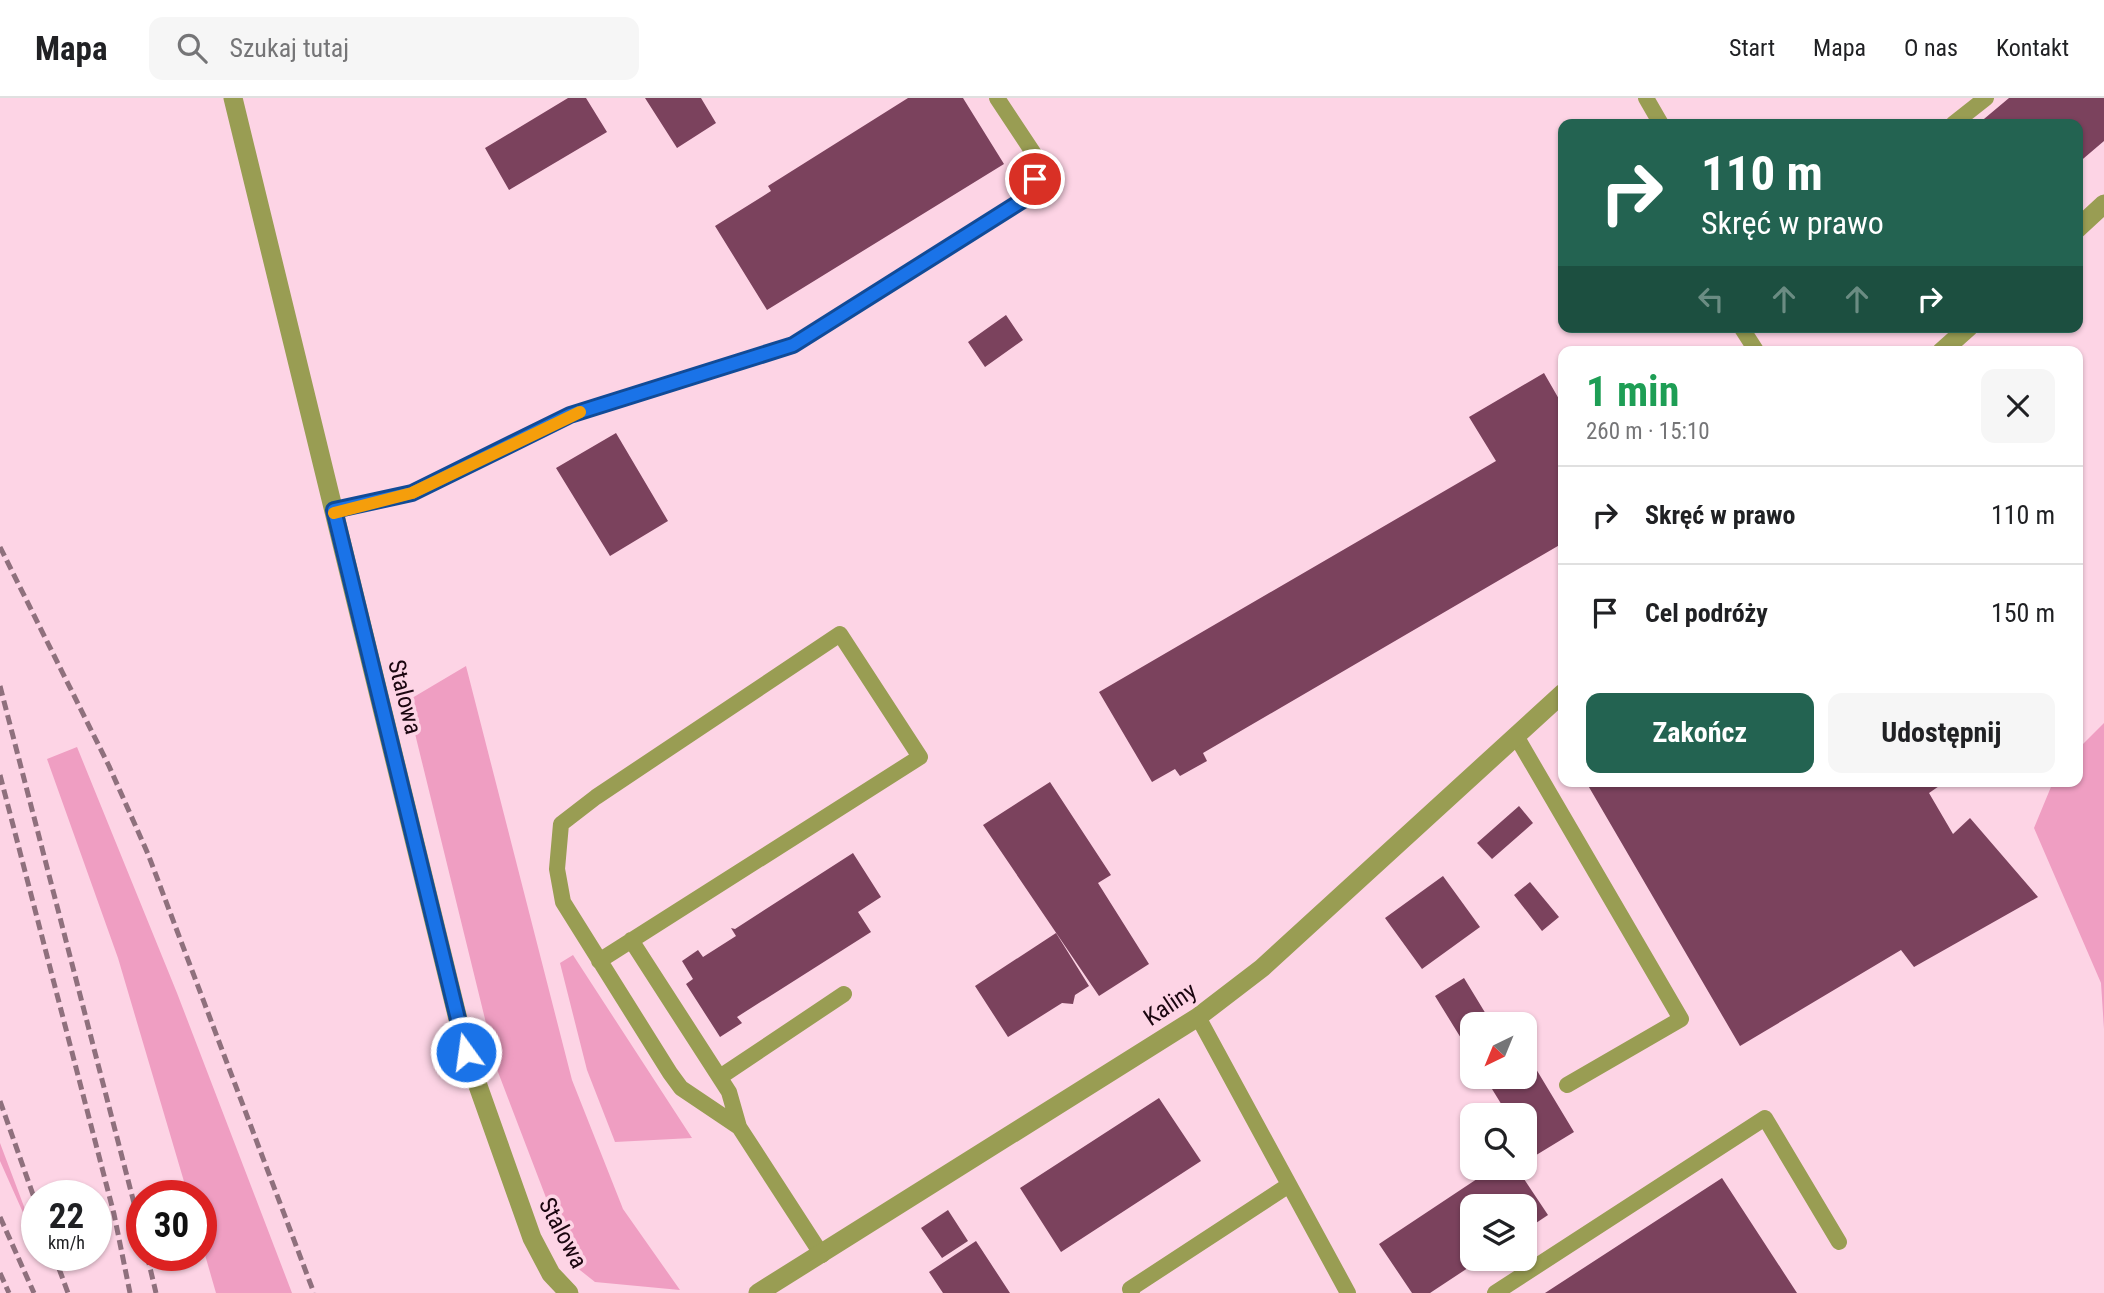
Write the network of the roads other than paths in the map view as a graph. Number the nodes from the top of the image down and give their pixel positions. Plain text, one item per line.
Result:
1 (233, 98) edge
2 (997, 98) edge
3 (1646, 98) edge
4 (1986, 98) edge
5 (1658, 119) edge
6 (1959, 119) edge
7 (2104, 204) edge
8 (2083, 223) edge
9 (1962, 333) edge
10 (1948, 346) edge
11 (334, 510) junction
12 (1558, 698) edge
13 (1516, 736) junction
14 (631, 940) junction
15 (599, 961) junction
16 (844, 995) dead end
17 (1198, 1017) junction
18 (720, 1077) junction
19 (1567, 1085) dead end
20 (739, 1127) junction
21 (1289, 1185) junction
22 (1839, 1242) dead end
23 (822, 1255) junction
24 (569, 1293) edge
25 (758, 1293) edge
26 (1132, 1293) edge
27 (1348, 1293) edge
28 (1495, 1293) edge

1 - 11 street, Stalowa
2 - 11 lane
3 - 5 lane
4 - 6 lane
7 - 8 street
9 - 10 street
11 - 24 street, Stalowa
12 - 13 street, Kaliny
13 - 17 street, Kaliny
13 - 19 lane
14 - 15 lane
14 - 15 lane
14 - 18 lane
15 - 20 lane
16 - 18 lane
17 - 21 lane
17 - 23 street, Kaliny
18 - 20 lane
20 - 23 lane
21 - 26 lane
21 - 27 lane
22 - 28 lane
23 - 25 street, Kaliny

